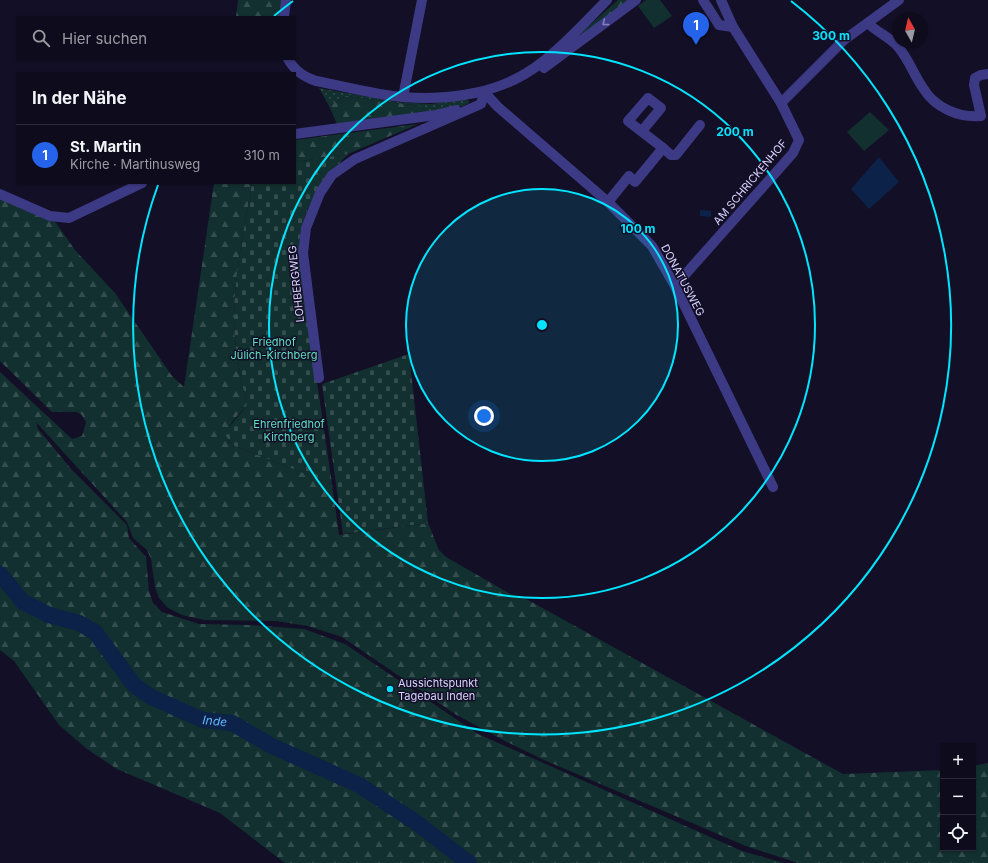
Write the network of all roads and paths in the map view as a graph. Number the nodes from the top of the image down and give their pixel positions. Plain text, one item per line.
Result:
1 (286, 0) edge
2 (422, 0) edge
3 (607, 0) edge
4 (636, 0) edge
5 (702, 0) edge
6 (721, 0) edge
7 (899, 0) edge
8 (284, 16) edge
9 (868, 23) junction
10 (733, 27) junction
11 (289, 60) edge
12 (542, 63) junction
13 (988, 74) edge
14 (484, 92) junction
15 (403, 97) junction
16 (782, 103) junction
17 (466, 111) junction
18 (700, 125) dead end
19 (642, 131) dead end
20 (296, 134) edge
21 (663, 148) junction
22 (140, 184) edge
23 (0, 194) edge
24 (608, 202) junction
25 (675, 286) junction
26 (319, 378) dead end
27 (773, 487) dead end

1 - 8 street
2 - 15 street
3 - 12 street
4 -> 12 street
5 - 10 street
6 - 10 street, AM SCHRICKENHOF
7 - 9 street
9 - 13 street
9 - 16 street
10 - 16 street, AM SCHRICKENHOF
11 - 15 street
12 - 14 street
14 - 15 street
14 - 17 street, LOHBERGWEG
14 - 24 street, DONATUSWEG
16 - 25 street, AM SCHRICKENHOF
17 - 20 street, LOHBERGWEG
17 - 26 street, LOHBERGWEG
18 - 21 street
19 - 21 street
21 - 24 street
22 - 23 street
24 - 25 street, DONATUSWEG
25 - 27 street, DONATUSWEG

